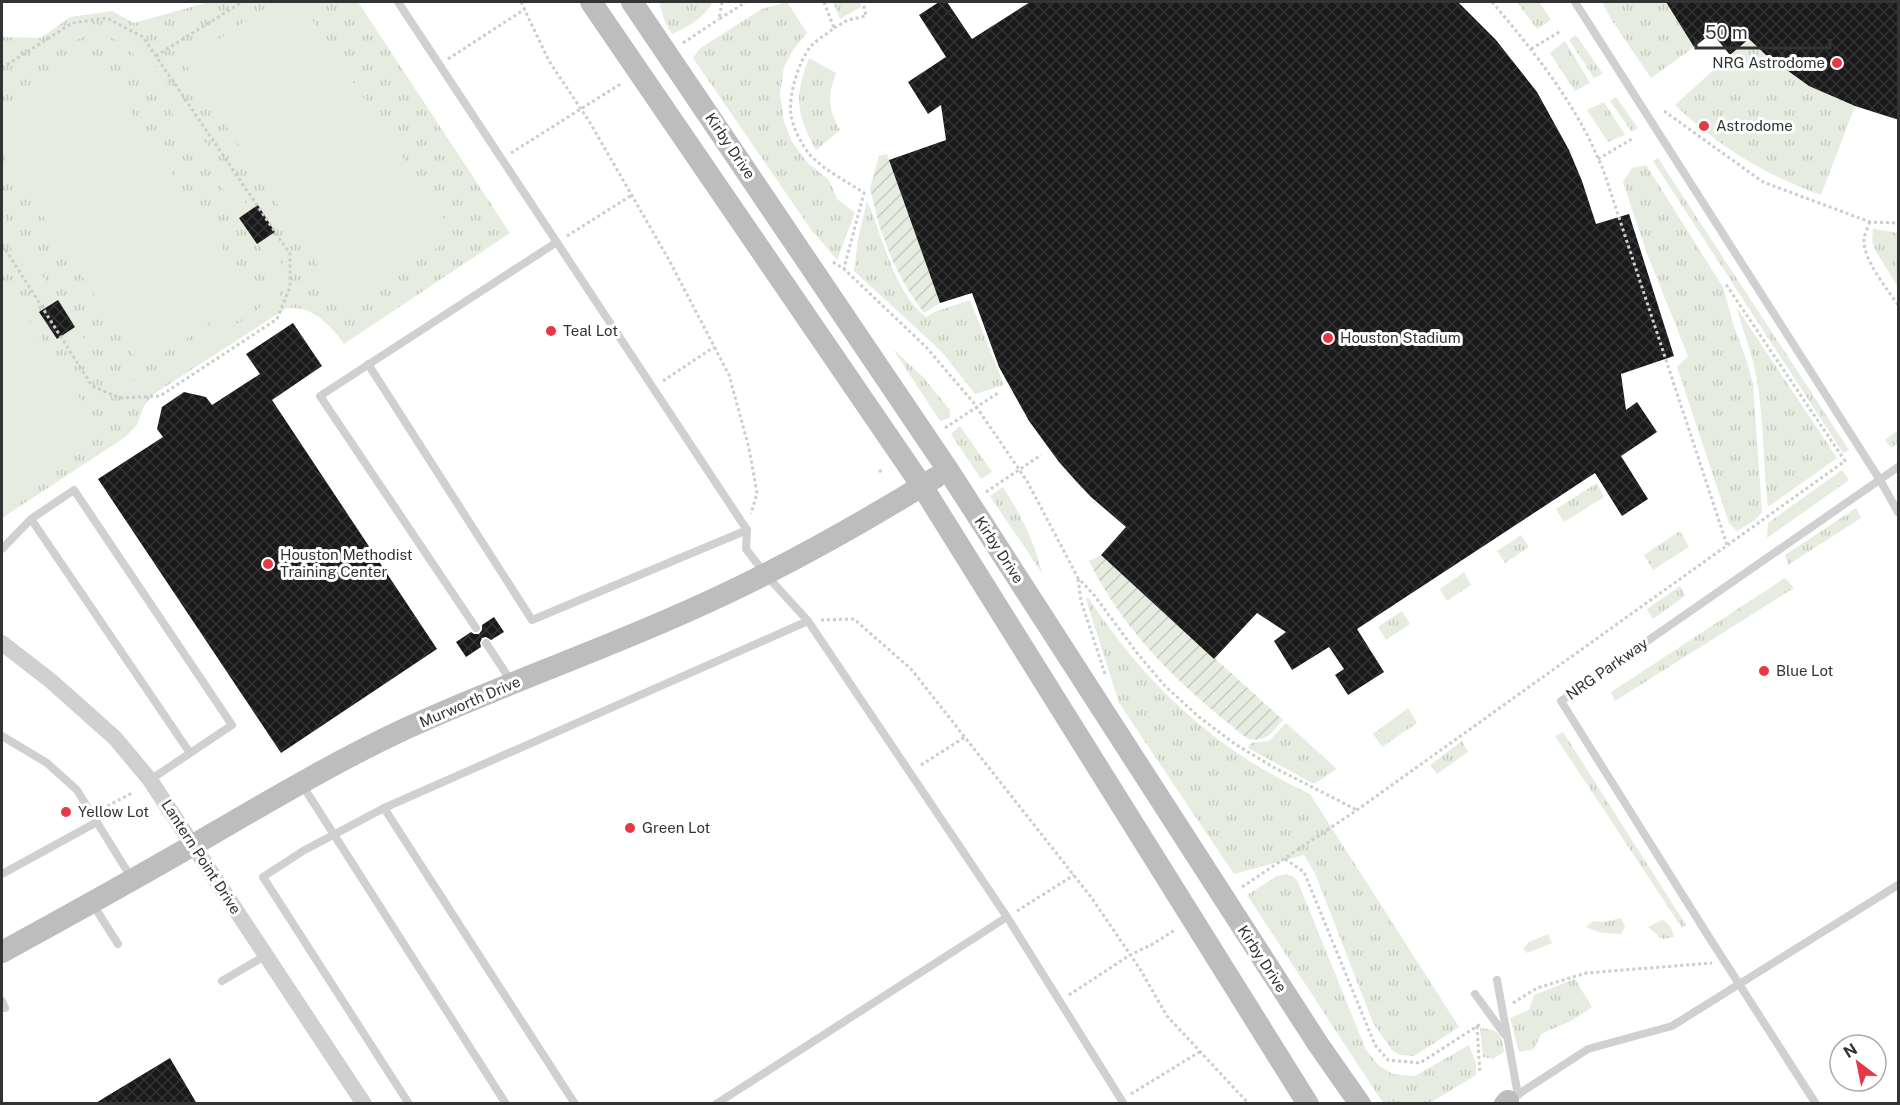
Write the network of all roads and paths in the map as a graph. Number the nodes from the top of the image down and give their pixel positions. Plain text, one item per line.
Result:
1 (242, 2) edge
2 (398, 2) edge
3 (521, 2) edge
4 (591, 2) edge
5 (632, 2) edge
6 (722, 2) edge
7 (746, 2) edge
8 (824, 2) edge
9 (863, 2) edge
10 (1492, 2) edge
11 (1575, 2) edge
12 (525, 9) junction
13 (834, 28) junction
14 (1562, 31) dead end
15 (1531, 49) junction
16 (156, 56) junction
17 (440, 64) junction
18 (2, 68) edge
19 (599, 98) dead end
20 (581, 109) junction
21 (1664, 111) dead end
22 (722, 135) junction
23 (1632, 139) dead end
24 (695, 153) junction
25 (502, 158) junction
26 (1598, 159) junction
27 (632, 195) junction
28 (1870, 222) junction
29 (1899, 223) edge
30 (557, 242) junction
31 (2, 244) edge
32 (826, 258) dead end
33 (844, 269) junction
34 (1725, 283) dead end
35 (1899, 305) edge
36 (714, 347) junction
37 (368, 364) junction
38 (653, 388) junction
39 (998, 393) dead end
40 (976, 407) junction
41 (942, 430) dead end
42 (1041, 455) dead end
43 (1899, 467) edge
44 (883, 469) dead end
45 (948, 470) junction
46 (1019, 470) junction
47 (879, 472) dead end
48 (1880, 480) junction
49 (922, 486) junction
50 (980, 496) dead end
51 (1899, 512) edge
52 (30, 519) junction
53 (747, 530) junction
54 (1727, 545) junction
55 (2, 549) edge
56 (766, 575) junction
57 (1078, 578) junction
58 (808, 621) junction
59 (476, 628) dead end
60 (2, 643) edge
61 (486, 643) dead end
62 (1108, 683) dead end
63 (513, 684) junction
64 (2, 736) edge
65 (965, 737) junction
66 (190, 753) junction
67 (910, 773) junction
68 (1142, 773) junction
69 (150, 780) junction
70 (301, 783) junction
71 (1113, 792) junction
72 (132, 793) dead end
73 (384, 808) junction
74 (1357, 810) junction
75 (95, 818) junction
76 (334, 834) junction
77 (195, 844) junction
78 (1270, 869) dead end
79 (2, 874) edge
80 (1074, 874) junction
81 (133, 879) junction
82 (1899, 885) edge
83 (92, 903) junction
84 (1007, 917) junction
85 (118, 944) dead end
86 (1151, 945) dead end
87 (2, 952) edge
88 (1130, 955) junction
89 (266, 956) junction
90 (1497, 980) dead end
91 (222, 981) dead end
92 (1740, 984) junction
93 (1475, 994) dead end
94 (1059, 1001) junction
95 (1477, 1026) dead end
96 (1507, 1038) junction
97 (1201, 1051) junction
98 (1480, 1074) dead end
99 (1509, 1101) edge
100 (1123, 1102) edge
101 (364, 1104) edge
102 (409, 1104) edge
103 (506, 1104) edge
104 (575, 1104) edge
105 (716, 1104) edge
106 (1249, 1104) edge
107 (1308, 1104) edge
108 (1360, 1104) edge
109 (1816, 1104) edge

1 - 16 path
2 - 17 lane
3 - 12 path
4 - 24 main road, Kirby Drive
5 - 22 main road, Kirby Drive
6 - 7 path
8 - 13 path
9 - 13 path
10 - 15 path
11 - 48 lane
12 - 17 path
12 - 20 path
13 - 33 path
14 - 15 path
15 - 26 path
16 - 18 path
16 - 31 path
17 - 25 lane
19 - 20 path
20 - 25 path
20 - 27 path
21 - 28 path
22 - 24 main road
22 - 45 main road, Kirby Drive
23 - 26 path
24 - 49 main road, Kirby Drive
25 - 30 lane
26 - 54 path
27 - 30 path
27 - 36 path
28 - 29 path
28 - 35 path
30 - 37 lane
30 - 38 lane
32 - 33 path
33 - 40 path
34 - 54 path
36 - 38 path
36 - 53 path
37 - 53 lane
37 - 59 lane
38 - 53 lane
39 - 40 path
40 - 41 path
40 - 46 path
42 - 46 path
43 - 48 lane, NRG Parkway
44 - 47 path
45 - 49 main road, Murworth Drive
45 - 68 main road, Kirby Drive
46 - 50 path
46 - 57 path
48 - 51 lane
48 - 92 lane, NRG Parkway
49 - 56 main road, Murworth Drive
49 - 71 main road, Kirby Drive
52 - 55 lane
52 - 66 lane
52 - 66 lane
53 - 56 lane
54 - 74 path
56 - 58 lane
56 - 63 main road, Murworth Drive
57 - 62 path
57 - 74 path
58 - 65 path
58 - 67 lane
58 - 73 lane
60 - 69 street, Lantern Point Drive
61 - 63 lane
63 - 70 main road, Murworth Drive
64 - 75 lane
65 - 67 path
65 - 80 path
66 - 69 lane
67 - 84 lane
68 - 71 main road
68 - 108 main road, Kirby Drive
69 - 77 street, Lantern Point Drive
70 - 76 lane
70 - 77 main road, Murworth Drive
71 - 107 main road, Kirby Drive
72 - 75 path
73 - 76 lane
73 - 104 lane
74 - 78 path
75 - 79 lane
75 - 81 lane
76 - 102 lane
76 - 103 lane
77 - 81 main road, Murworth Drive
77 - 89 street, Lantern Point Drive
80 - 84 path
80 - 88 path
81 - 83 main road, Murworth Drive
82 - 92 lane
83 - 85 lane
83 - 87 main road, Murworth Drive
84 - 94 lane
84 - 105 lane
86 - 88 path
88 - 94 path
88 - 97 path
89 - 91 lane
89 - 101 street, Lantern Point Drive
90 - 96 lane
92 - 99 lane
92 - 109 lane
93 - 96 lane
94 - 100 lane
95 - 98 path
96 - 99 lane
97 - 100 path
97 - 106 path

